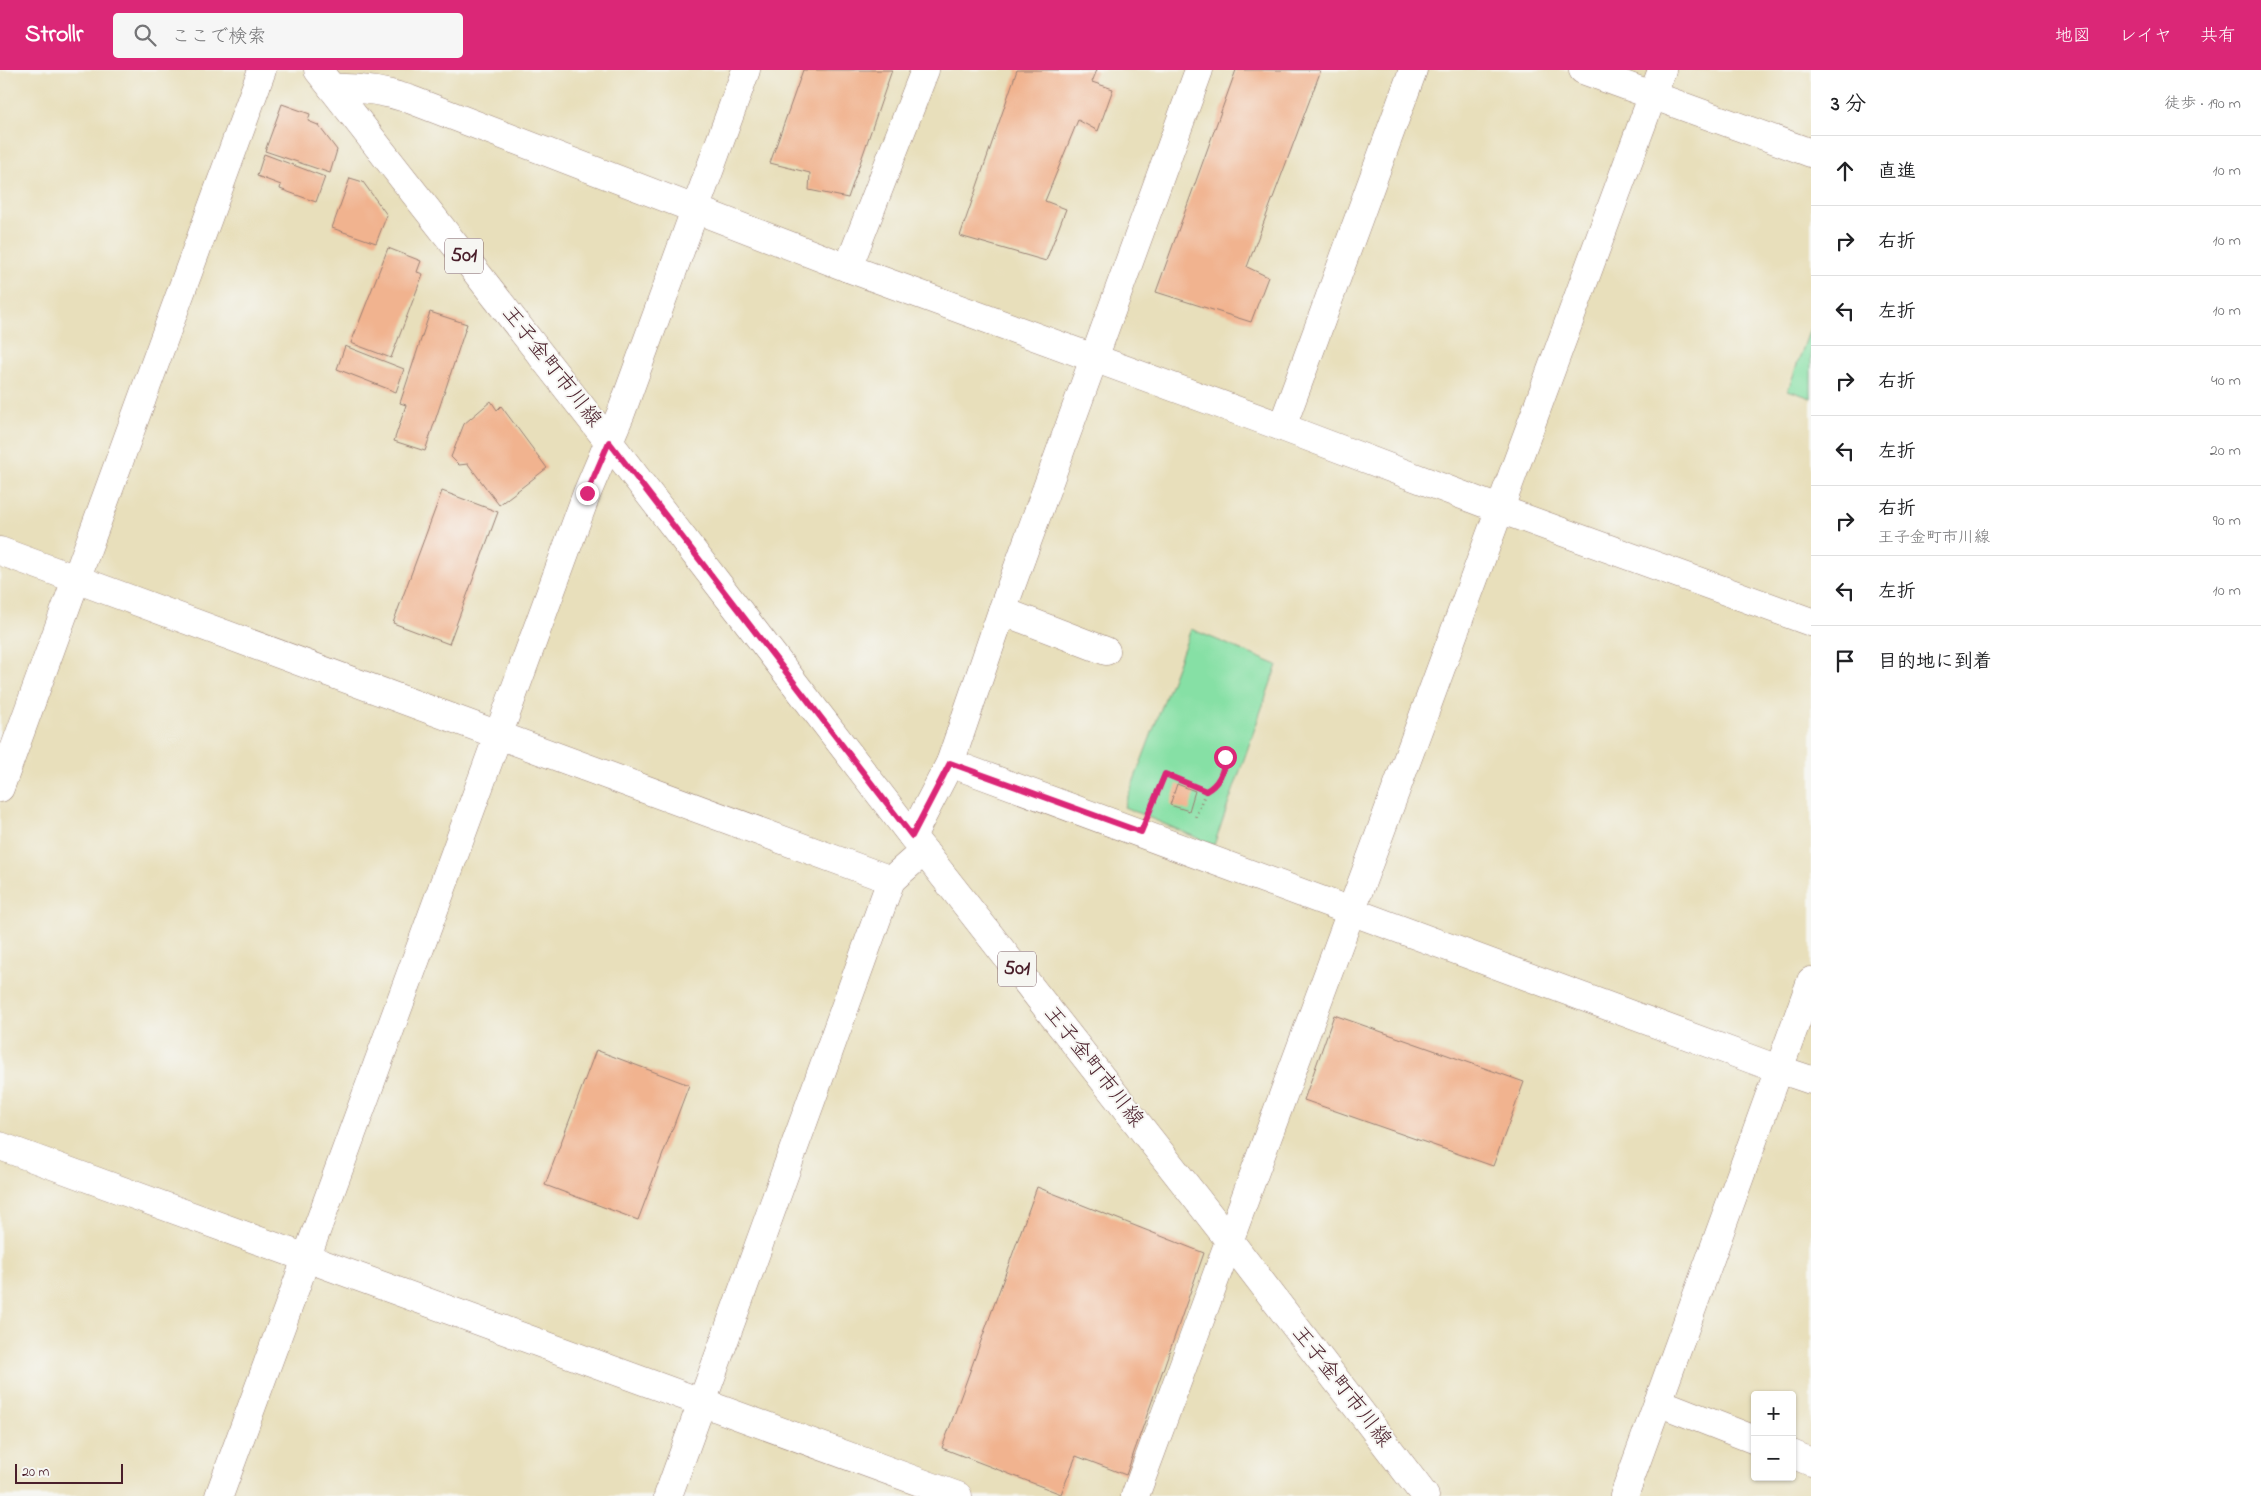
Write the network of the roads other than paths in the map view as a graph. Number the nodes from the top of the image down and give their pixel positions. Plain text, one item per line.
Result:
1 (262, 70) edge
2 (746, 70) edge
3 (925, 70) edge
4 (1199, 70) edge
5 (1413, 70) edge
6 (1583, 70) edge
7 (325, 79) edge
8 (1657, 82) edge
9 (1811, 153) edge
10 (696, 210) junction
11 (848, 268) junction
12 (1094, 359) junction
13 (1282, 427) junction
14 (609, 442) junction
15 (1499, 509) junction
16 (0, 551) edge
17 (77, 579) junction
18 (1002, 611) junction
19 (1811, 622) edge
20 (1106, 651) dead end
21 (498, 736) junction
22 (950, 763) junction
23 (0, 788) edge
24 (918, 844) junction
25 (891, 880) junction
26 (1352, 910) junction
27 (1811, 981) edge
28 (1778, 1070) junction
29 (1811, 1080) edge
30 (0, 1146) edge
31 (1229, 1240) junction
32 (307, 1257) junction
33 (1658, 1402) junction
34 (702, 1403) junction
35 (1751, 1438) edge
36 (1796, 1456) edge
37 (1811, 1462) edge
38 (219, 1496) edge
39 (668, 1496) edge
40 (958, 1496) edge
41 (1135, 1496) edge
42 (1425, 1496) edge
43 (1624, 1496) edge

1 - 17 street
2 - 10 street
3 - 11 street
4 - 12 street
5 - 13 street
6 - 8 street
7 - 10 street
7 - 14 street, 王子金町市川線 / 501
8 - 9 street
8 - 15 street
10 - 11 street
10 - 14 street
11 - 12 street
12 - 13 street
12 - 18 street
13 - 15 street
14 - 21 street
14 - 24 street, 王子金町市川線 / 501
15 - 19 street
15 - 26 street
16 - 17 street
17 - 21 street
17 - 23 street
18 - 20 street
18 - 22 street
21 - 25 street
21 - 32 street
22 - 24 street
22 - 26 street
24 - 25 street
24 - 31 street, 王子金町市川線 / 501
25 - 34 street
26 - 28 street
26 - 31 street
27 - 28 street
28 - 29 street
28 - 33 street
30 - 32 street
31 - 41 street
31 - 42 street, 王子金町市川線 / 501
32 - 34 street
32 - 38 street
33 - 35 street
33 - 43 street
34 - 39 street
34 - 40 street
36 - 37 street

